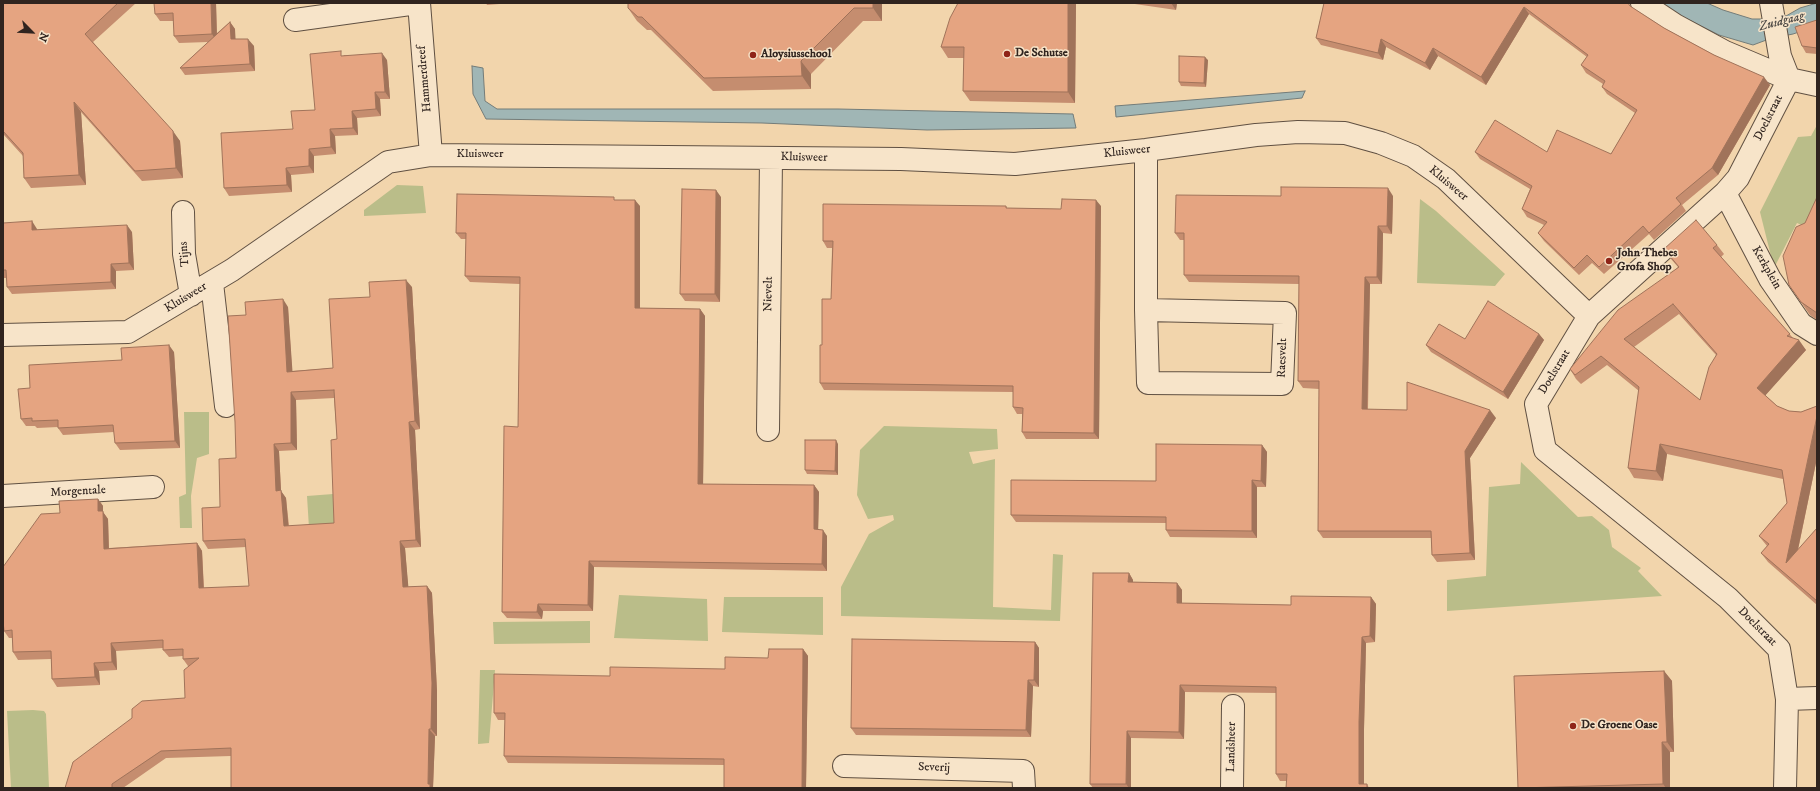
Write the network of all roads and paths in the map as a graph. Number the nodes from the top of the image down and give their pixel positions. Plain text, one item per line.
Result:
1 (418, 3) edge
2 (1642, 3) edge
3 (1772, 9) edge
4 (295, 20) dead end
5 (1789, 79) junction
6 (1817, 85) edge
7 (1146, 150) junction
8 (431, 155) junction
9 (771, 158) junction
10 (1725, 193) junction
11 (183, 212) dead end
12 (212, 283) junction
13 (190, 295) junction
14 (1146, 310) junction
15 (1589, 316) junction
16 (1817, 334) edge
17 (3, 335) edge
18 (226, 406) dead end
19 (768, 430) dead end
20 (153, 488) dead end
21 (3, 496) edge
22 (1817, 698) edge
23 (1787, 699) junction
24 (1233, 706) dead end
25 (844, 766) dead end
26 (1024, 779) edge
27 (1232, 788) edge
28 (1785, 788) edge

1 - 4 street, Hammerdreef
1 - 8 street, Hammerdreef
2 - 5 street
3 - 5 street
5 - 6 street
5 - 10 street, Doelstraat
7 - 9 street, Kluisweer
7 - 14 street, Raesvelt
7 - 15 street, Kluisweer
8 - 9 street, Kluisweer
8 - 12 street, Kluisweer
9 - 19 street, Nievelt
10 - 15 street, Doelstraat
10 - 16 street, Kerkplein
11 - 13 street, Tijns
12 - 13 street, Kluisweer
12 - 18 street
13 - 17 street, Kluisweer
14 - 14 street, Raesvelt
15 - 23 street, Doelstraat
20 - 21 street, Morgentale
22 - 23 street
23 - 28 street, Doelstraat
24 - 27 street, Landsheer
25 - 26 street, Severij

